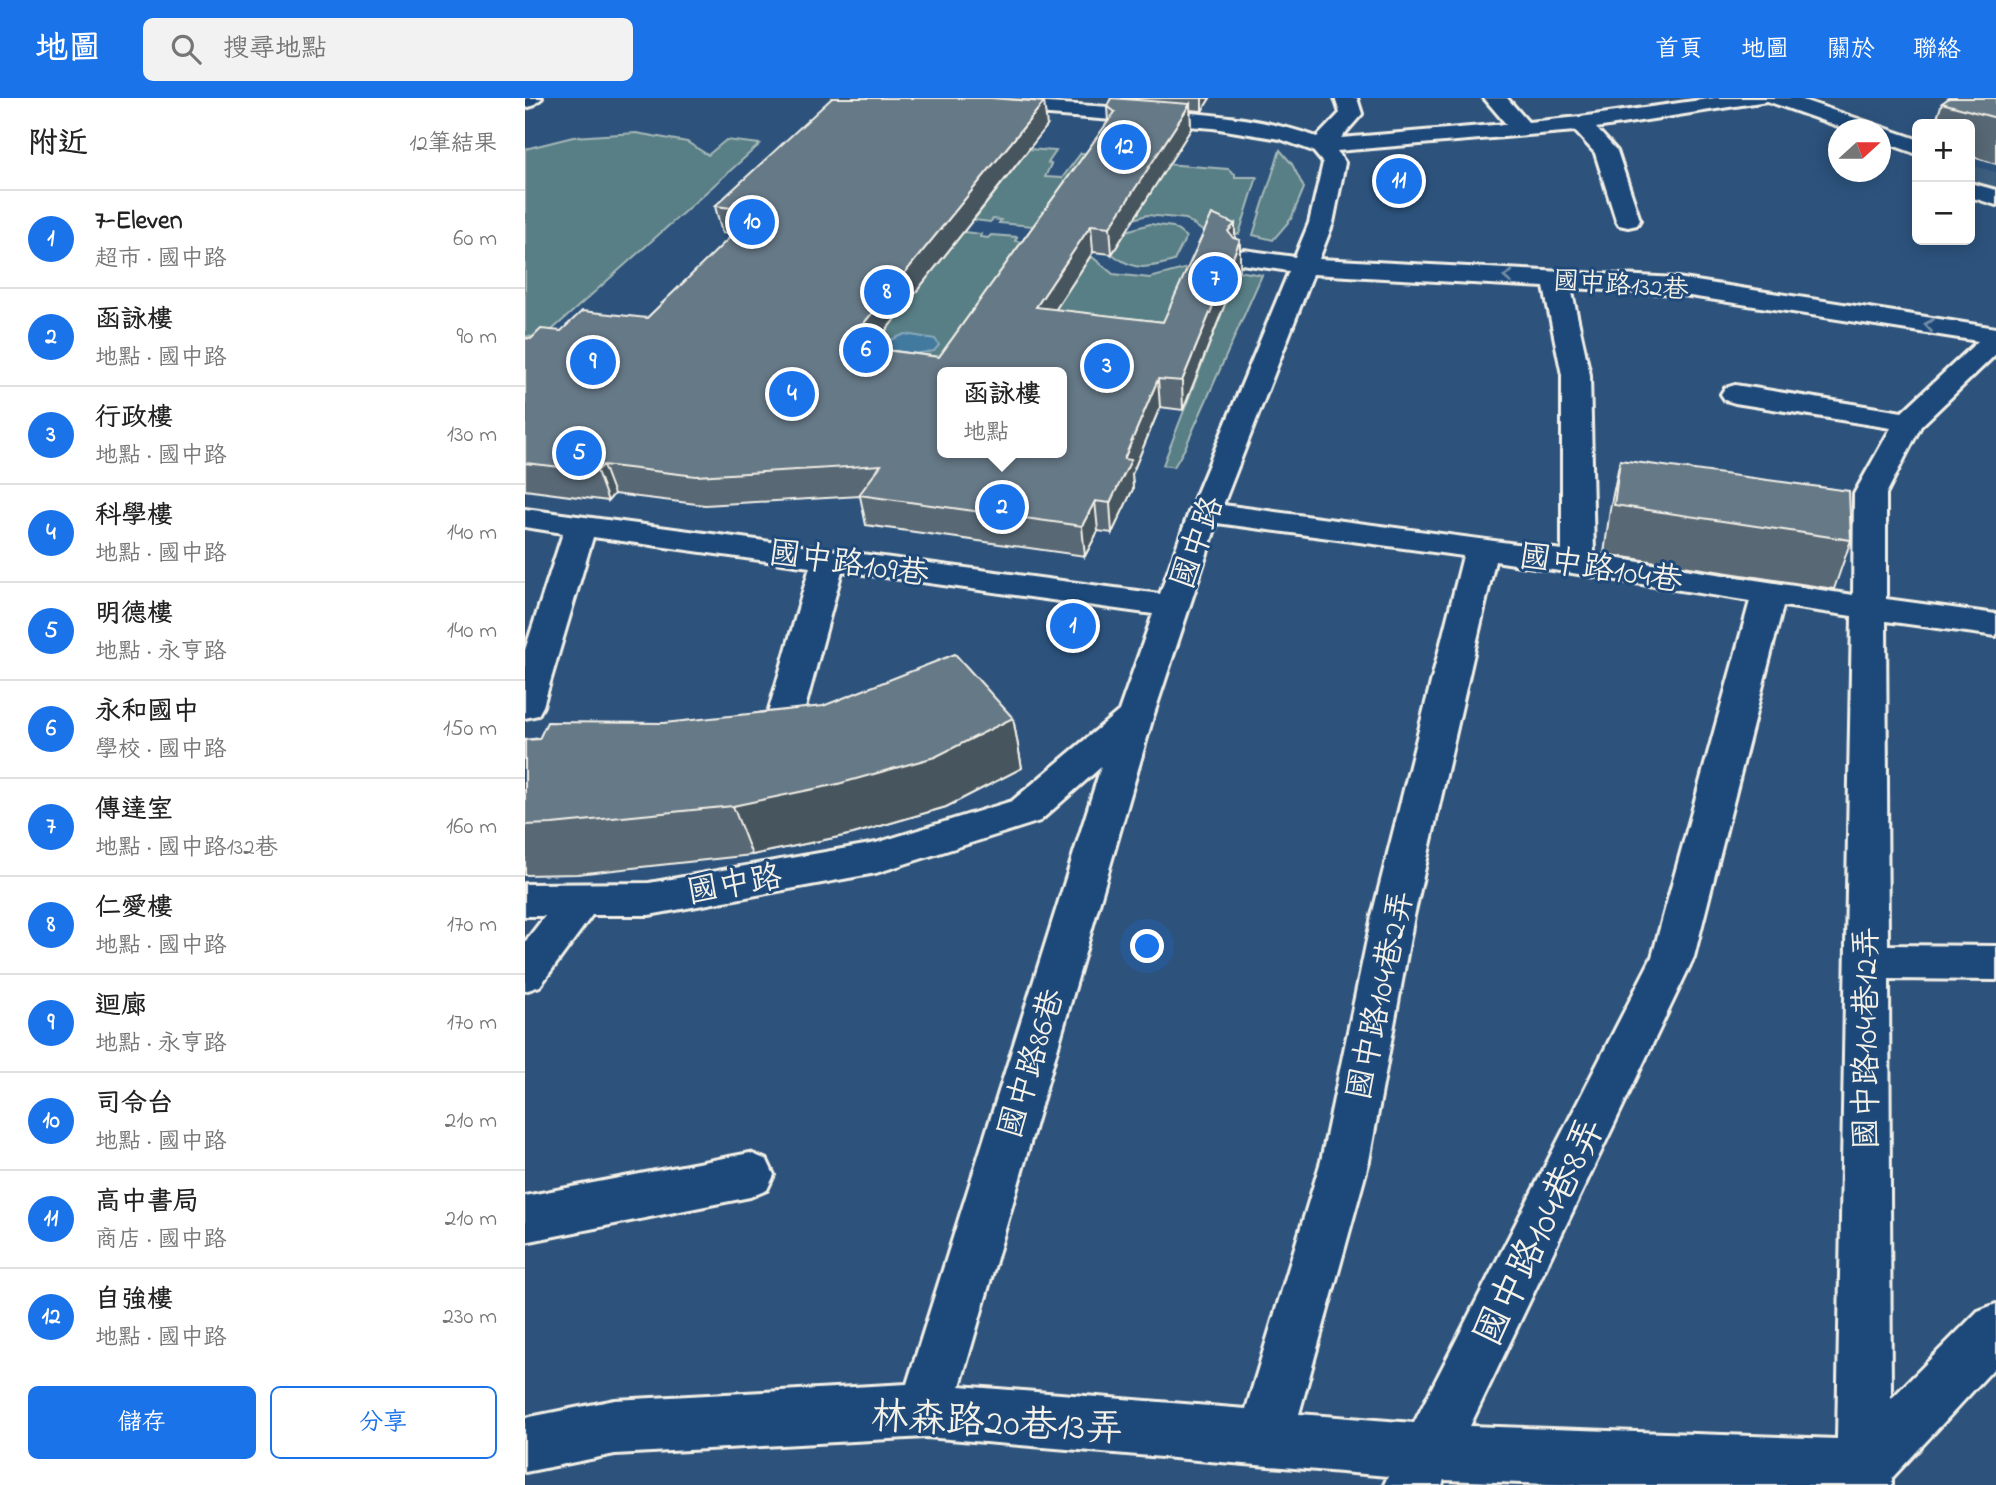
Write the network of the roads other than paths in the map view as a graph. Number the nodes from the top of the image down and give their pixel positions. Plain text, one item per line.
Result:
1 (531, 98) edge
2 (910, 98) edge
3 (1346, 98) edge
4 (1495, 98) edge
5 (1759, 98) edge
6 (1774, 98) edge
7 (525, 102) edge
8 (1838, 119) edge
9 (1580, 124) junction
10 (1828, 125) edge
11 (1523, 130) junction
12 (1808, 130) dead end
13 (1891, 137) edge
14 (1912, 145) edge
15 (1321, 146) junction
16 (1891, 152) edge
17 (1912, 160) edge
18 (1975, 179) edge
19 (1996, 185) edge
20 (1975, 192) edge
21 (1996, 198) edge
22 (1627, 220) dead end
23 (1244, 258) dead end
24 (1305, 266) junction
25 (1556, 280) junction
26 (1996, 337) edge
27 (1735, 394) dead end
28 (1909, 422) junction
29 (1205, 512) junction
30 (525, 518) edge
31 (581, 525) junction
32 (1481, 549) junction
33 (829, 559) junction
34 (1578, 562) junction
35 (1769, 594) junction
36 (1173, 606) junction
37 (1867, 608) junction
38 (1996, 625) edge
39 (525, 706) edge
40 (1135, 717) junction
41 (718, 734) edge
42 (525, 900) edge
43 (580, 900) junction
44 (1865, 962) junction
45 (1996, 963) edge
46 (525, 974) edge
47 (750, 1175) dead end
48 (525, 1219) edge
49 (1996, 1329) edge
50 (926, 1410) junction
51 (1265, 1438) junction
52 (525, 1445) edge
53 (1421, 1469) edge
54 (1863, 1477) edge

1 - 7 street
2 - 15 street
3 - 15 street
4 - 11 street
5 - 9 street
6 - 8 street
6 - 10 street
6 - 12 street
9 - 11 street
9 - 22 street
11 - 15 street
13 - 14 street
15 - 24 street, 國中路
16 - 17 street
18 - 19 street
20 - 21 street
23 - 24 street, 國中路132巷
25 -> 24 street, 國中路132巷
24 - 29 street, 國中路
26 -> 25 street, 國中路132巷
25 - 34 street
26 - 28 street, 國中路104巷12弄
27 - 28 street
28 - 37 street, 國中路104巷12弄
29 - 32 street, 國中路104巷
29 - 36 street, 國中路
30 - 31 street, 國中路109巷
31 - 33 street, 國中路109巷
31 - 39 street
32 - 34 street, 國中路104巷
32 - 51 street, 國中路104巷2弄
33 - 36 street, 國中路109巷
33 - 41 street
34 - 35 street, 國中路104巷
35 - 37 street, 國中路104巷
35 - 53 street, 國中路104巷8弄
36 - 40 street, 國中路
37 - 38 street, 國中路104巷
37 - 44 street, 國中路104巷12弄
40 - 43 street, 國中路
40 - 50 street, 國中路86巷
42 - 43 street, 國中路
43 - 46 street
44 - 45 street
44 - 54 street, 國中路104巷12弄
47 - 48 street
49 - 54 street
50 - 51 street, 林森路20巷13弄
50 - 52 street, 林森路20巷13弄
51 - 53 street, 林森路20巷13弄
53 - 54 street

